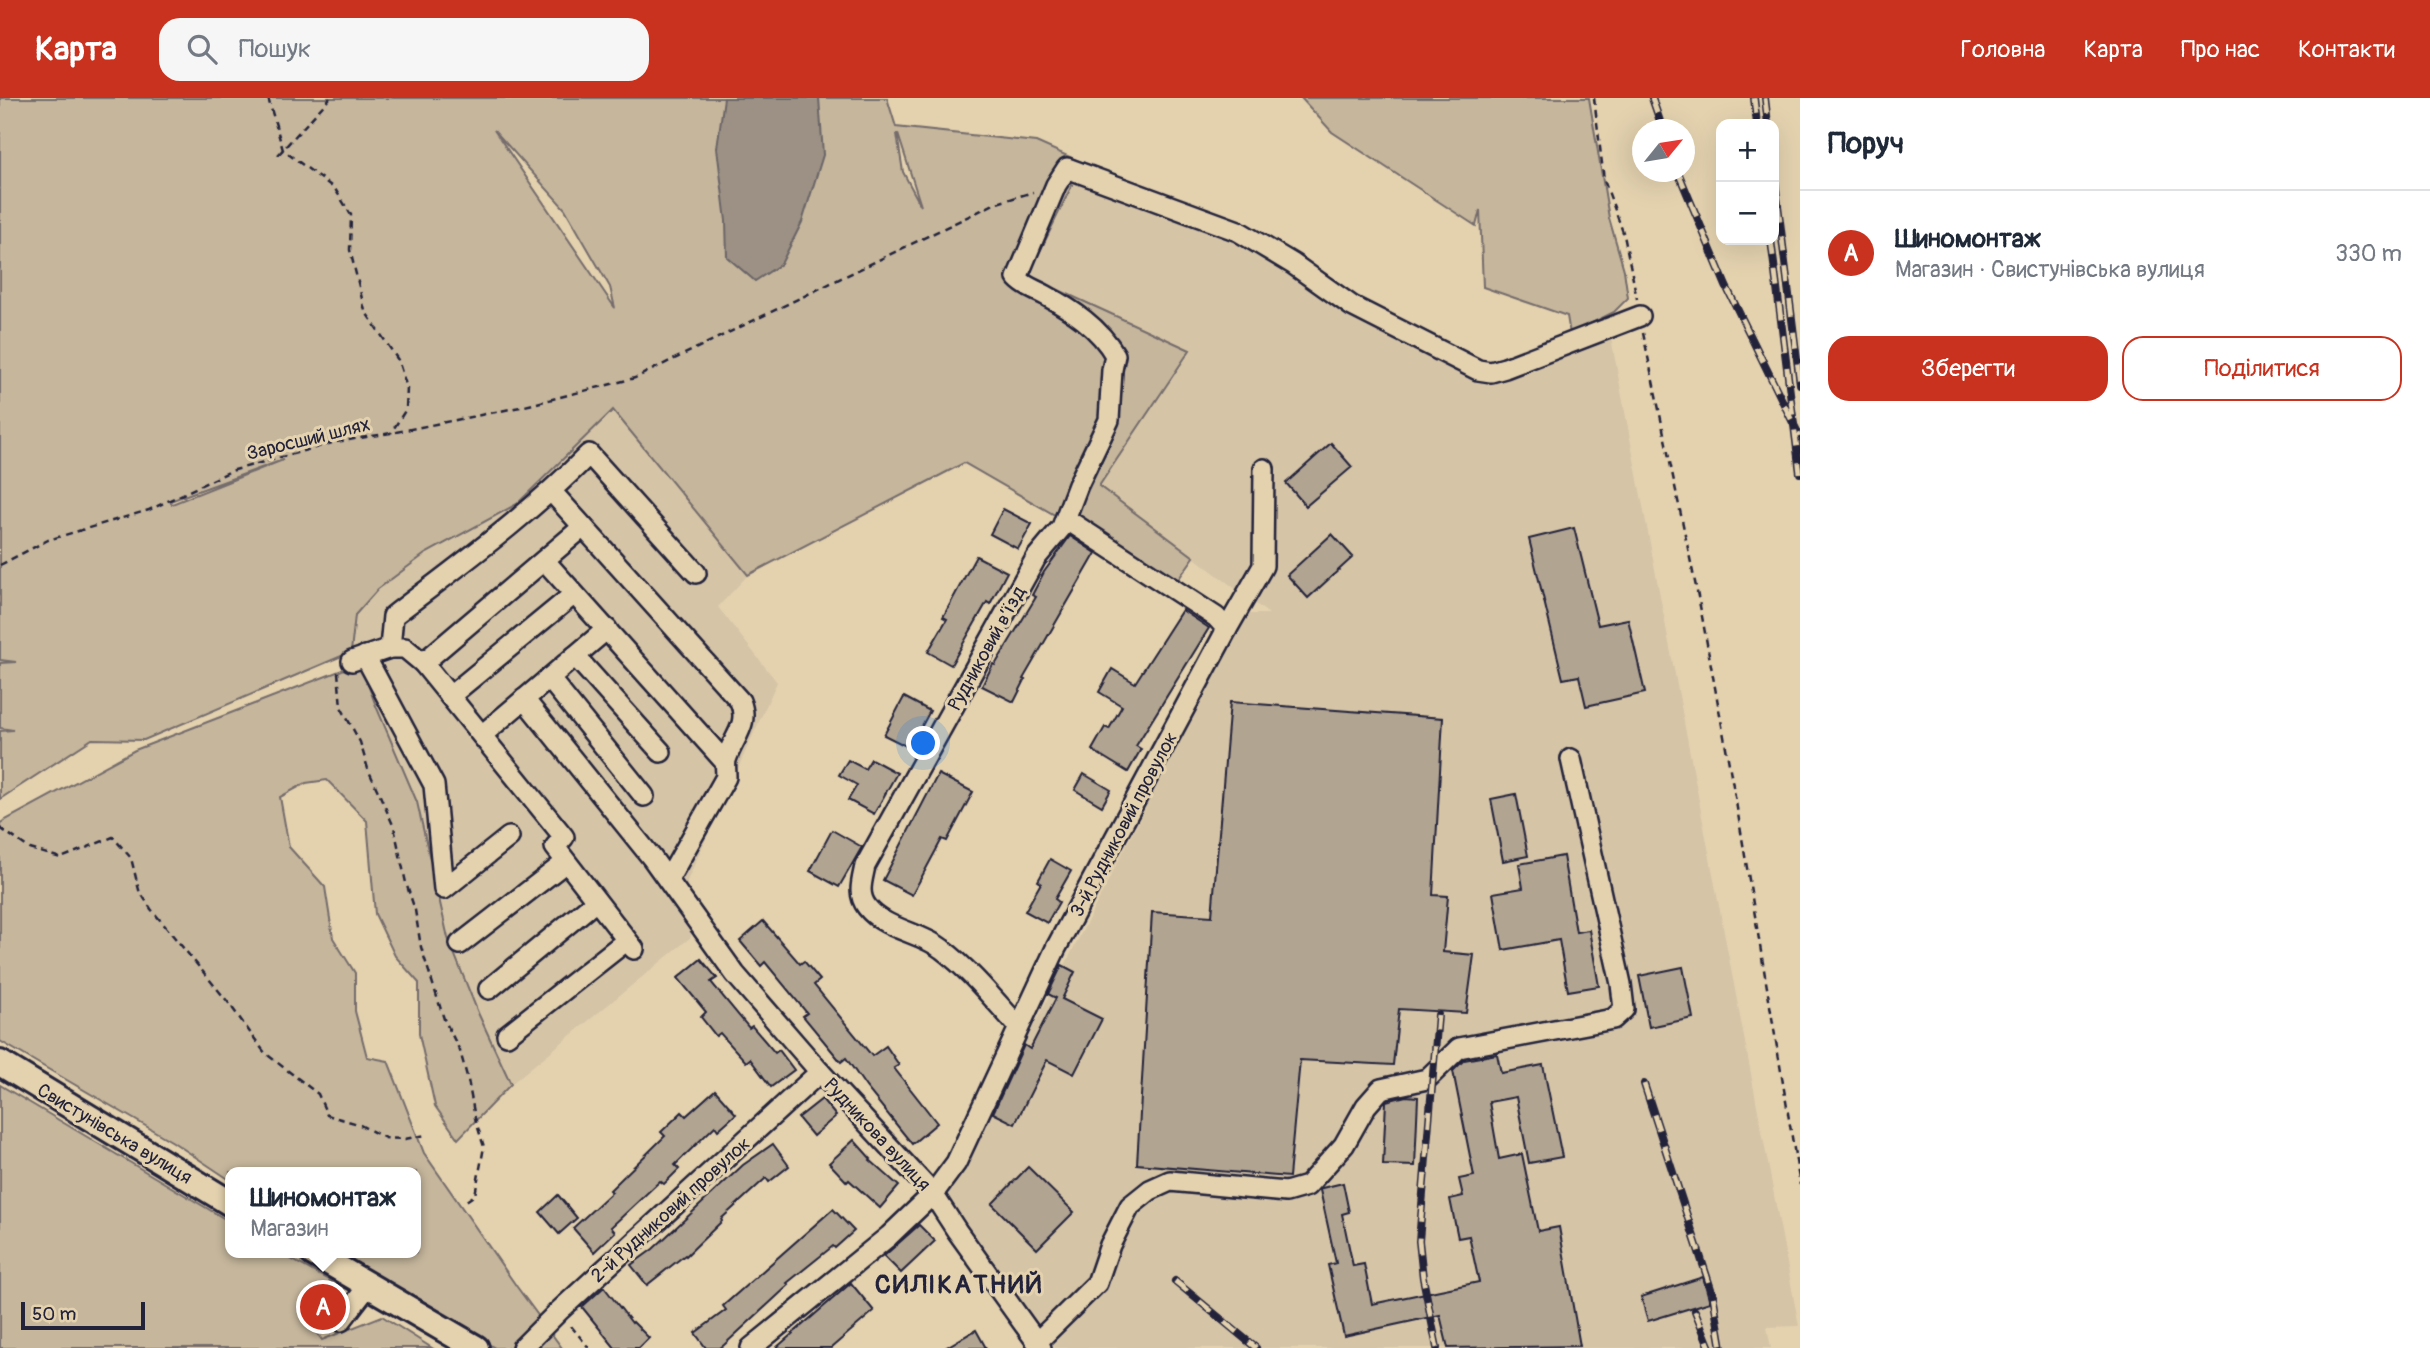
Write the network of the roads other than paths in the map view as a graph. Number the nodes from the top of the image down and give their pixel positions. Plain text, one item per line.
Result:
1 (1640, 316) road end
2 (1264, 469) dead end
3 (552, 492) junction
4 (1066, 519) junction
5 (583, 527) junction
6 (545, 561) junction
7 (695, 573) dead end
8 (573, 594) junction
9 (607, 629) junction
10 (1227, 629) junction
11 (390, 648) junction
12 (575, 656) junction
13 (423, 663) junction
14 (549, 678) junction
15 (450, 696) junction
16 (524, 699) junction
17 (482, 735) junction
18 (661, 752) dead end
19 (1572, 758) dead end
20 (725, 762) junction
21 (644, 796) dead end
22 (509, 837) dead end
23 (566, 862) junction
24 (668, 880) junction
25 (596, 901) junction
26 (460, 944) dead end
27 (489, 989) dead end
28 (1018, 1026) junction
29 (507, 1035) dead end
30 (0, 1063) edge
31 (820, 1072) junction
32 (933, 1194) junction
33 (225, 1200) edge
34 (321, 1258) edge
35 (368, 1286) junction
36 (341, 1321) dead end
37 (1039, 1345) edge
38 (476, 1348) edge
39 (522, 1348) edge
40 (751, 1348) edge

1 - 4 street, Рудниковий в’їзд
2 - 10 street, 3-й Рудниковий провулок
3 - 5 street
3 - 7 street
3 - 11 street
4 - 10 street
4 - 28 street, Рудниковий в’їзд
5 - 6 street
5 - 20 street
6 - 8 street
6 - 13 street
8 - 9 street
8 - 15 street
9 - 12 street
9 - 20 street
10 - 28 street, 3-й Рудниковий провулок
11 - 13 street
11 - 22 street
12 - 14 street
12 - 18 street
13 - 15 street
14 - 16 street
14 - 21 street
15 - 17 street
16 - 17 street
16 - 24 street, Рудникова вулиця
17 - 23 street
19 - 37 street
20 - 24 street
23 - 25 street
23 - 26 street
24 - 31 street, Рудникова вулиця
25 - 27 street
25 - 29 street
28 - 32 street, 3-й Рудниковий провулок
30 - 33 main road, Свистунівська вулиця
31 - 32 street, Рудникова вулиця
31 - 39 street, 2-й Рудниковий провулок
32 - 37 street, Рудникова вулиця
32 - 40 street, 3-й Рудниковий провулок
34 - 35 main road
35 - 36 street
35 - 38 main road

